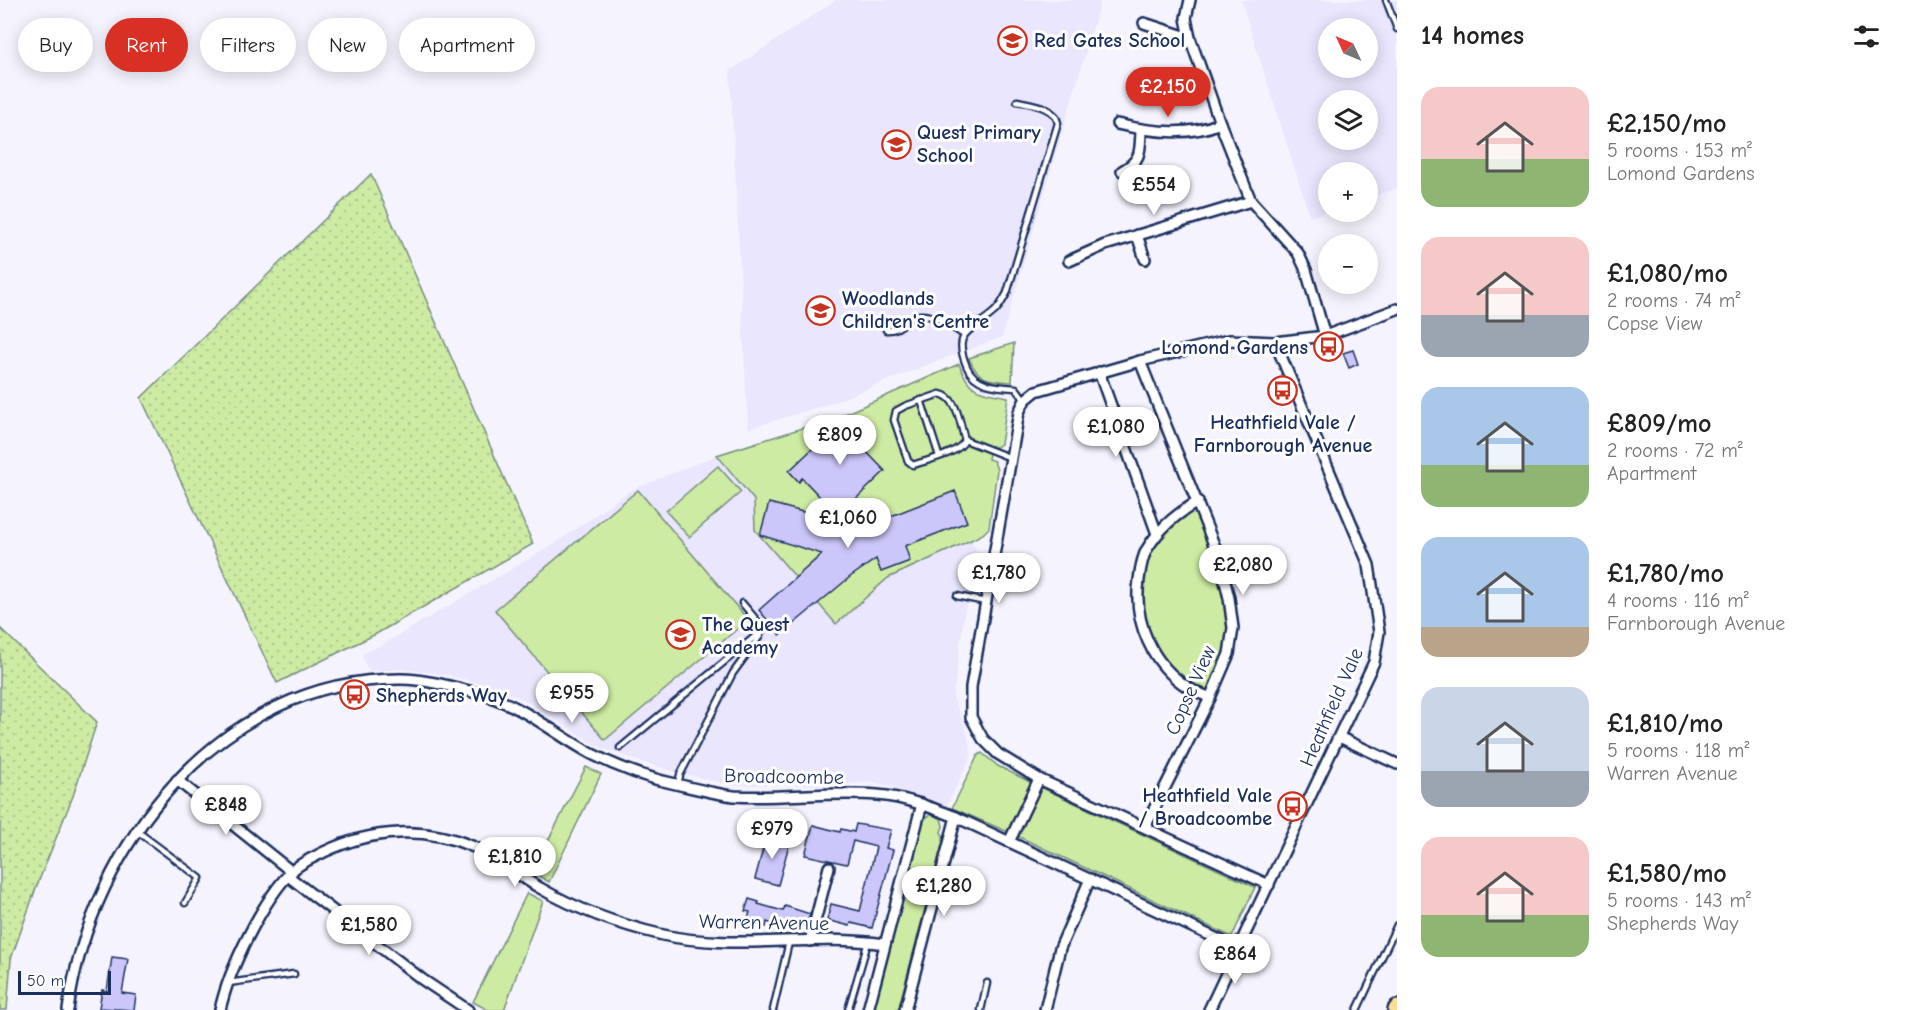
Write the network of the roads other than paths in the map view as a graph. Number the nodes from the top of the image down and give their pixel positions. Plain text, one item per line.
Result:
1 (1190, 0) edge
2 (1386, 0) edge
3 (1144, 23) dead end
4 (1397, 29) edge
5 (1190, 38) junction
6 (1017, 100) dead end
7 (1220, 123) junction
8 (1117, 124) dead end
9 (1141, 130) junction
10 (1122, 171) dead end
11 (1251, 201) junction
12 (1137, 235) junction
13 (1146, 259) dead end
14 (1069, 261) dead end
15 (1397, 309) edge
16 (886, 330) dead end
17 (964, 335) junction
18 (1325, 336) junction
19 (1275, 342) junction
20 (1140, 361) junction
21 (1099, 372) junction
22 (921, 400) junction
23 (1025, 400) junction
24 (965, 440) junction
25 (939, 456) junction
26 (1011, 458) junction
27 (1197, 502) junction
28 (1157, 534) junction
29 (957, 596) dead end
30 (986, 602) junction
31 (742, 603) dead end
32 (764, 629) junction
33 (1210, 698) junction
34 (1339, 737) junction
35 (620, 748) dead end
36 (1397, 764) edge
37 (1039, 779) junction
38 (177, 780) junction
39 (678, 785) junction
40 (922, 804) junction
41 (956, 817) junction
42 (1145, 827) junction
43 (137, 831) junction
44 (1009, 842) junction
45 (829, 867) dead end
46 (290, 874) junction
47 (1090, 879) junction
48 (1269, 885) junction
49 (185, 903) dead end
50 (1397, 925) edge
51 (810, 941) junction
52 (789, 942) junction
53 (868, 942) junction
54 (885, 944) junction
55 (1237, 948) junction
56 (294, 974) dead end
57 (228, 983) junction
58 (987, 983) dead end
59 (68, 1010) edge
60 (220, 1010) edge
61 (468, 1010) edge
62 (773, 1010) edge
63 (848, 1010) edge
64 (868, 1010) edge
65 (905, 1010) edge
66 (981, 1010) edge
67 (1045, 1010) edge
68 (1209, 1010) edge
69 (1357, 1010) edge

1 - 5 street
2 - 4 lane
3 - 5 street
5 - 7 street
6 - 17 lane
7 - 9 street
7 - 11 street
8 - 9 street
9 - 10 street
11 - 12 street
11 - 18 street
12 - 13 street
12 - 14 street
15 - 18 street
16 - 17 lane
17 - 23 lane
18 - 19 street
19 - 20 street
19 - 34 street, Heathfield Vale
20 - 21 street
20 - 27 street, Copse View
21 - 23 street
21 - 28 street
22 - 24 lane
22 - 25 lane
22 - 25 lane
23 - 26 street
24 - 25 lane
24 - 26 lane
26 - 30 street
27 - 28 street
27 - 33 street, Copse View
28 - 33 street
29 - 30 lane
30 - 37 street
31 - 32 lane
32 - 35 lane
32 - 39 lane
33 - 42 street, Copse View
34 - 36 street
34 - 48 street, Heathfield Vale
37 - 42 street
37 - 44 street
38 - 39 street, Broadcoombe
38 - 43 street, Broadcoombe
38 - 46 street
39 - 40 street, Broadcoombe
40 - 41 street, Broadcoombe
40 - 54 street
41 - 44 street, Broadcoombe
41 - 65 street
42 - 48 street
43 - 49 lane
43 - 59 street, Broadcoombe
44 - 47 street, Broadcoombe
45 - 51 street
46 - 52 street, Warren Avenue
46 - 57 street, Warren Avenue
46 - 61 street
47 - 55 street, Broadcoombe
47 - 67 street
48 - 55 street, Heathfield Vale
50 - 69 lane
51 - 52 street, Warren Avenue
51 - 53 street, Warren Avenue
52 - 62 lane
53 - 54 street, Warren Avenue
53 - 63 lane
54 - 64 street
55 - 68 street, Heathfield Vale
56 - 57 lane
57 - 60 street, Warren Avenue
58 - 66 lane

